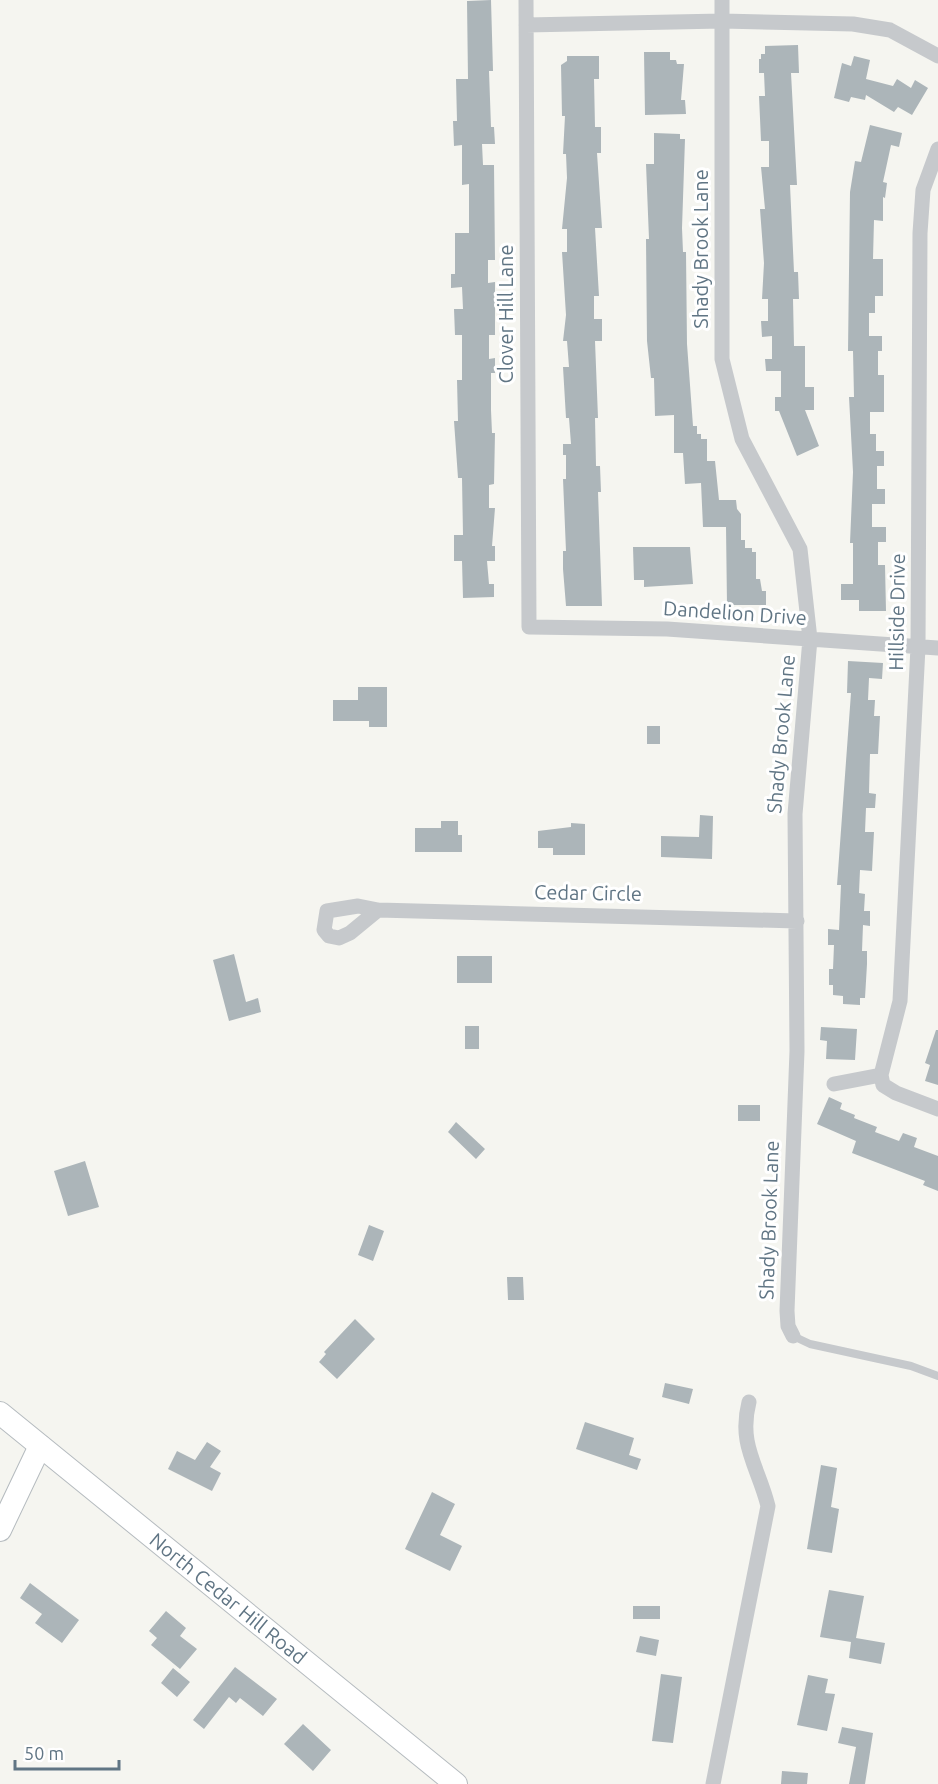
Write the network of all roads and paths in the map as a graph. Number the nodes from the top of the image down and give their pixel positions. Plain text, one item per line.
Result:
1 (526, 0) edge
2 (722, 0) edge
3 (722, 21) junction
4 (526, 25) junction
5 (938, 56) edge
6 (938, 149) edge
7 (529, 627) joint
8 (810, 639) junction
9 (918, 647) junction
10 (938, 648) edge
11 (378, 910) dead end
12 (797, 921) junction
13 (881, 1075) junction
14 (834, 1084) dead end
15 (938, 1109) edge
16 (793, 1336) joint
17 (938, 1376) edge
18 (749, 1402) dead end
19 (0, 1413) edge
20 (40, 1446) junction
21 (0, 1530) edge
22 (456, 1784) edge
23 (713, 1784) edge

1 - 4 street, Clover Hill Lane
2 - 3 street, Shady Brook Lane
3 - 4 street
3 - 5 street
3 - 8 street, Shady Brook Lane
4 - 7 street, Clover Hill Lane
6 - 9 street, Hillside Drive
7 - 8 street, Dandelion Drive
8 - 9 street, Dandelion Drive
8 - 12 street, Shady Brook Lane
9 - 10 street, Dandelion Drive
9 - 13 street, Hillside Drive
11 - 12 street, Cedar Circle
12 - 16 street, Shady Brook Lane
13 - 14 street
13 - 15 street
16 - 17 lane, Shady Brook Lane
18 - 23 street
19 - 20 street, North Cedar Hill Road
20 - 21 street
20 - 22 street, North Cedar Hill Road

